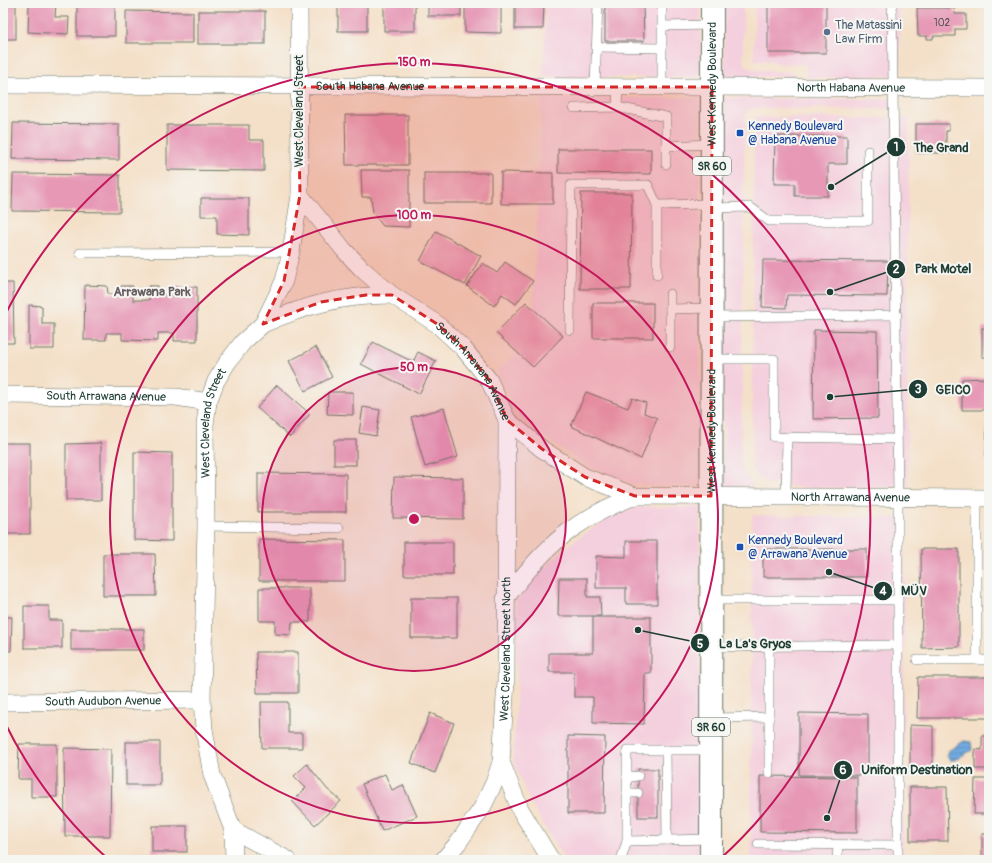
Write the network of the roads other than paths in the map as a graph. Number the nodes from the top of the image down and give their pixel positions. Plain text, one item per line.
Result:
1 (299, 3) edge
2 (598, 3) edge
3 (662, 3) edge
4 (712, 3) edge
5 (892, 3) edge
6 (712, 24) junction
7 (662, 26) junction
8 (596, 47) junction
9 (662, 48) junction
10 (3, 85) edge
11 (298, 87) junction
12 (595, 87) junction
13 (618, 87) junction
14 (662, 87) junction
15 (712, 87) junction
16 (894, 88) junction
17 (989, 88) edge
18 (617, 107) junction
19 (574, 108) dead end
20 (712, 144) junction
21 (666, 146) junction
22 (868, 151) dead end
23 (666, 164) dead end
24 (300, 195) junction
25 (657, 205) junction
26 (712, 206) junction
27 (291, 252) junction
28 (80, 253) dead end
29 (657, 275) dead end
30 (670, 294) dead end
31 (392, 295) junction
32 (670, 309) junction
33 (712, 312) junction
34 (897, 315) junction
35 (263, 324) junction
36 (570, 330) dead end
37 (670, 347) dead end
38 (712, 359) junction
39 (3, 396) edge
40 (208, 402) junction
41 (507, 420) junction
42 (787, 437) junction
43 (896, 439) junction
44 (634, 496) junction
45 (711, 496) junction
46 (786, 497) junction
47 (898, 497) junction
48 (983, 498) edge
49 (206, 526) junction
50 (339, 528) dead end
51 (505, 599) junction
52 (711, 600) junction
53 (898, 600) junction
54 (898, 645) junction
55 (711, 646) junction
56 (769, 646) junction
57 (917, 660) dead end
58 (977, 660) junction
59 (989, 660) edge
60 (202, 700) junction
61 (3, 702) edge
62 (769, 717) junction
63 (711, 718) junction
64 (666, 750) junction
65 (711, 750) junction
66 (501, 762) junction
67 (769, 773) dead end
68 (638, 776) dead end
69 (627, 777) junction
70 (627, 793) junction
71 (638, 793) dead end
72 (627, 810) junction
73 (638, 810) dead end
74 (233, 830) junction
75 (667, 840) junction
76 (627, 841) junction
77 (758, 844) dead end
78 (838, 845) junction
79 (898, 845) junction
80 (711, 849) edge
81 (234, 860) edge
82 (288, 860) edge
83 (443, 860) edge
84 (551, 860) edge
85 (620, 860) edge
86 (838, 860) edge
87 (898, 860) edge

1 - 11 street, West Cleveland Street
2 - 8 lane
3 - 7 lane
4 - 6 main road, West Kennedy Boulevard / SR 60
5 - 16 lane
6 - 7 lane
6 - 15 main road, West Kennedy Boulevard / SR 60
7 - 9 lane
8 - 9 lane
8 - 12 lane
9 - 14 lane
10 - 11 street, South Habana Avenue
11 - 12 street, South Habana Avenue
11 - 24 street, West Cleveland Street
12 - 13 street, South Habana Avenue
13 - 14 street, South Habana Avenue
13 - 18 lane
14 - 15 street, South Habana Avenue
15 - 16 street, North Habana Avenue
15 - 20 main road, West Kennedy Boulevard / SR 60
16 - 17 street, North Habana Avenue
16 - 34 lane
18 - 19 lane
18 - 21 lane
20 - 21 lane
20 - 26 main road, West Kennedy Boulevard / SR 60
21 - 23 lane
22 - 26 lane
24 - 27 street, West Cleveland Street
24 - 31 street, South Arrawana Avenue
25 - 26 lane
25 - 29 lane
25 - 36 lane
26 - 33 main road, West Kennedy Boulevard / SR 60
27 - 28 lane
27 - 35 street, West Cleveland Street
30 - 32 lane
31 - 35 street
31 - 41 street, South Arrawana Avenue
32 - 33 lane
32 - 37 lane
33 - 34 lane
33 - 38 main road, West Kennedy Boulevard / SR 60
34 - 43 lane
35 - 40 street, West Cleveland Street
38 - 42 lane
38 - 45 main road, West Kennedy Boulevard / SR 60
39 - 40 street, South Arrawana Avenue
40 - 49 street, West Cleveland Street
41 - 44 street, South Arrawana Avenue
41 - 51 street, West Cleveland Street North
42 - 43 lane
42 - 46 lane
43 - 47 lane
44 - 45 street, South Arrawana Avenue
44 - 51 street, South Arrawana Avenue
45 - 46 street, North Arrawana Avenue
45 - 52 main road, West Kennedy Boulevard / SR 60
46 - 47 street, North Arrawana Avenue
47 - 48 street, North Arrawana Avenue
47 - 53 lane
48 - 58 lane
49 - 50 lane
49 - 60 street, West Cleveland Street
51 - 66 street, West Cleveland Street North
52 - 53 lane
52 - 55 main road, West Kennedy Boulevard / SR 60
53 - 54 lane
54 - 56 lane
54 - 79 lane
55 - 56 lane
55 - 63 main road, West Kennedy Boulevard / SR 60
56 - 62 lane
57 - 58 lane
58 - 59 lane
60 - 61 street, South Audubon Avenue
60 - 74 street, West Cleveland Street
62 - 63 lane
62 - 67 lane
63 - 65 main road, West Kennedy Boulevard / SR 60
64 - 65 lane
64 - 69 lane
64 - 75 lane
65 - 80 main road, West Kennedy Boulevard / SR 60
66 - 83 street, West Cleveland Street North
66 - 84 street
68 - 69 lane
69 - 70 lane
70 - 71 lane
70 - 72 lane
72 - 73 lane
72 - 76 lane
74 - 81 street, West Cleveland Street
74 - 82 street
75 - 76 lane
75 - 80 lane
76 - 85 lane
77 - 78 lane
78 - 79 lane
78 - 86 lane
79 - 87 lane

